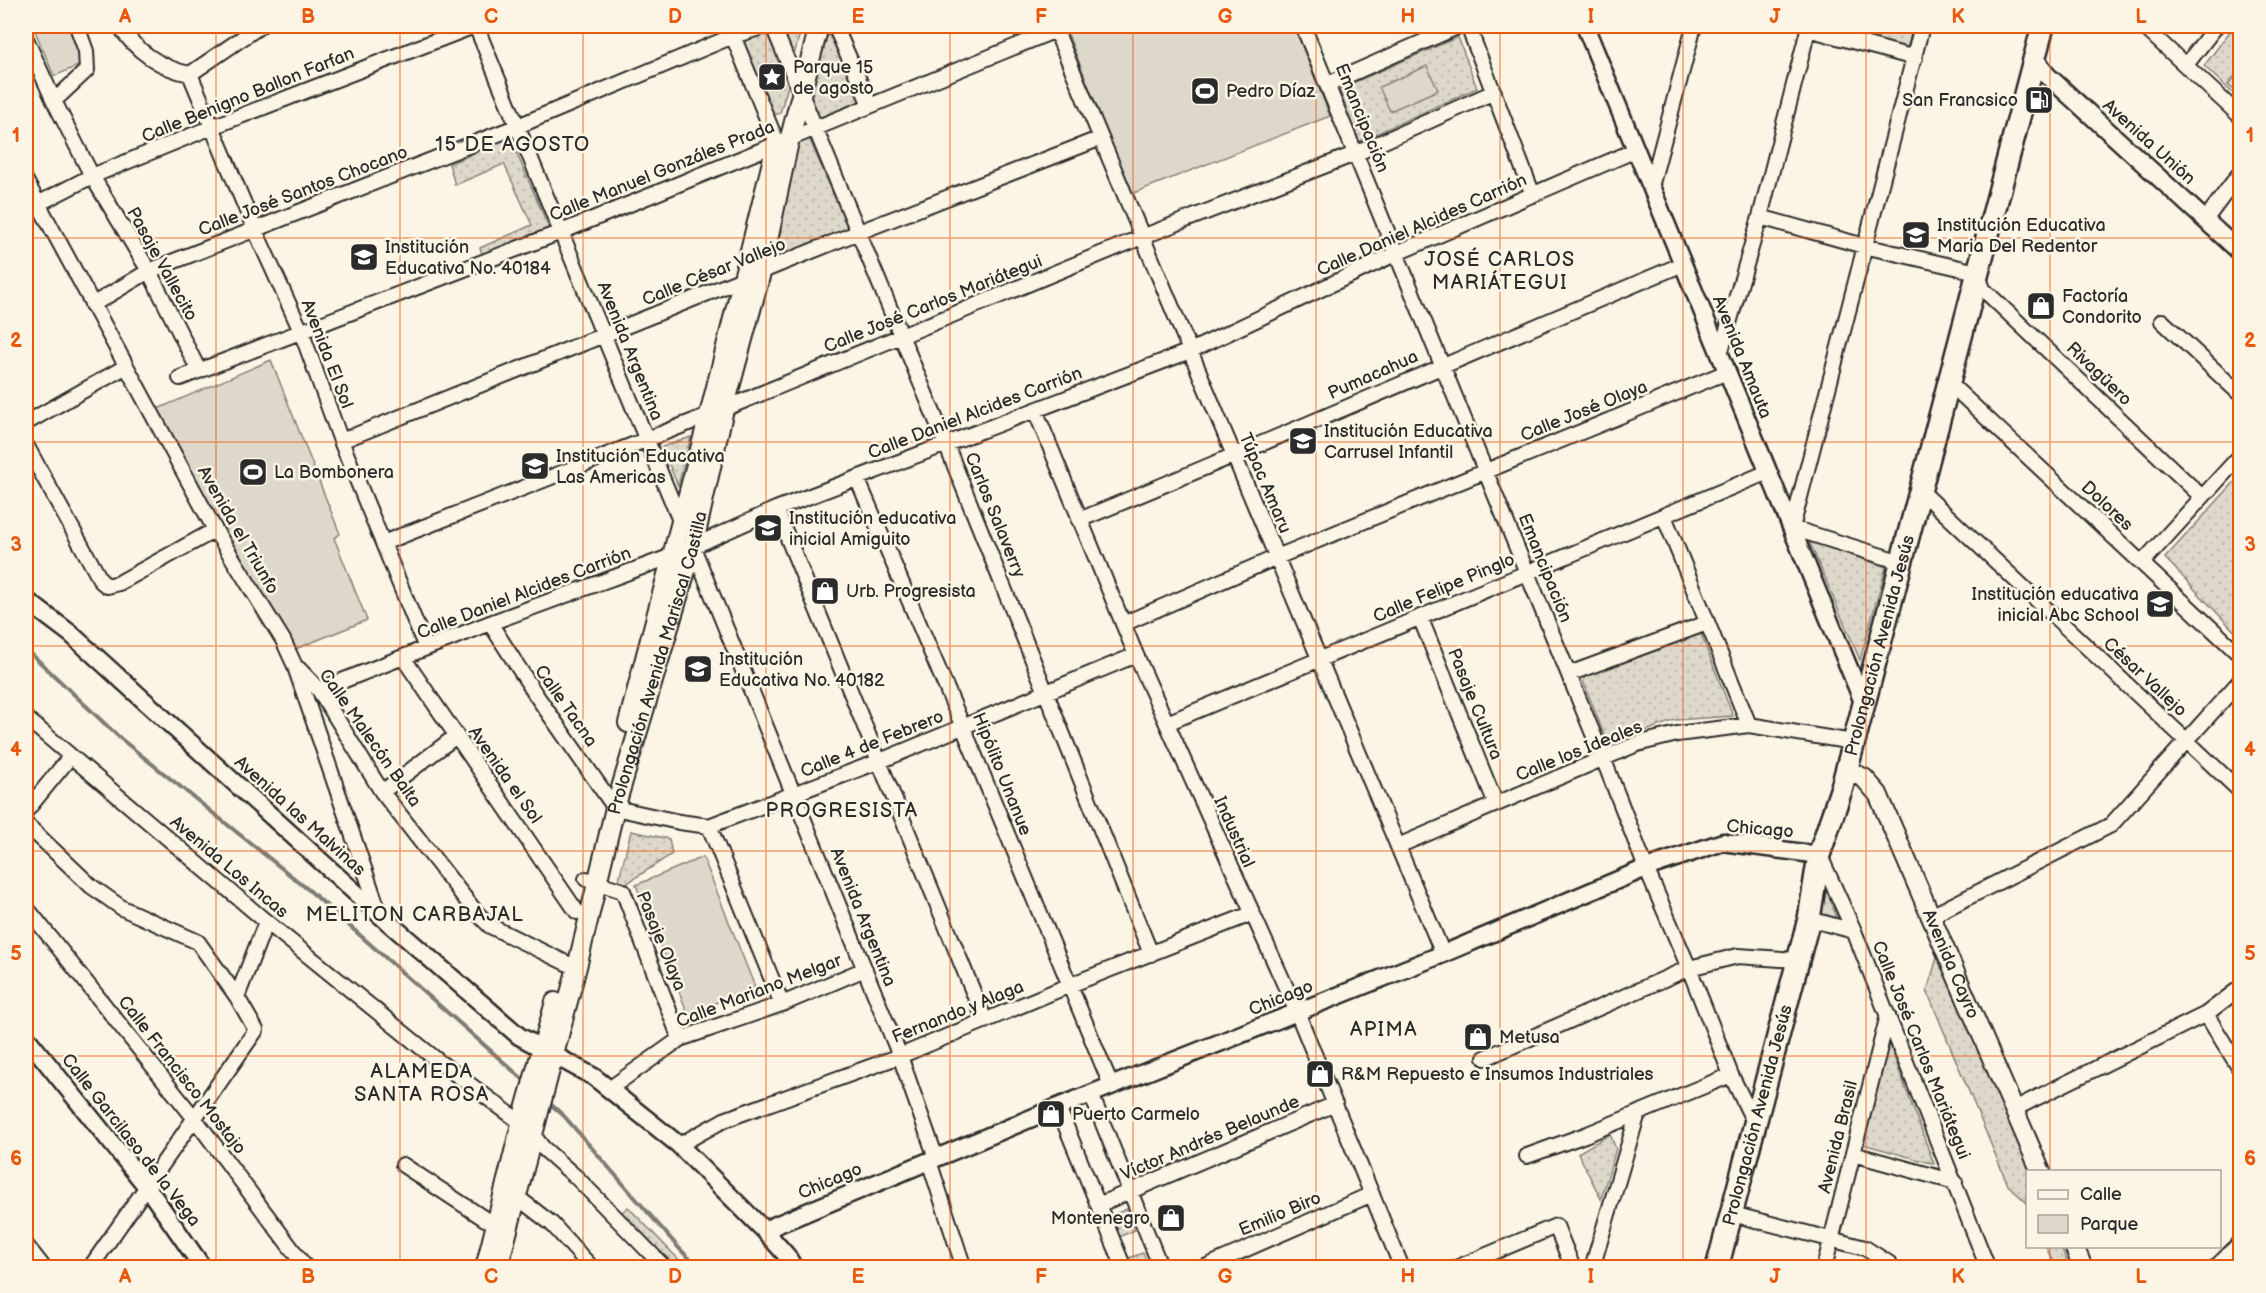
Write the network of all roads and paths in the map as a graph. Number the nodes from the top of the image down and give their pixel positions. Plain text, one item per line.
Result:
1 (76, 26) edge
2 (120, 26) edge
3 (260, 26) edge
4 (475, 26) edge
5 (766, 26) edge
6 (773, 26) edge
7 (806, 26) edge
8 (819, 26) edge
9 (835, 26) edge
10 (1303, 26) edge
11 (1459, 26) edge
12 (1468, 26) edge
13 (1585, 26) edge
14 (1694, 26) edge
15 (1922, 26) edge
16 (2043, 26) edge
17 (2143, 26) edge
18 (2216, 26) edge
19 (1809, 27) edge
20 (1054, 28) edge
21 (733, 36) junction
22 (26, 39) edge
23 (2035, 57) junction
24 (1915, 58) junction
25 (2186, 65) junction
26 (190, 74) junction
27 (794, 75) junction
28 (1329, 84) junction
29 (1494, 92) junction
30 (801, 93) junction
31 (54, 101) junction
32 (870, 105) junction
33 (2241, 117) edge
34 (518, 126) junction
35 (212, 127) junction
36 (814, 128) junction
37 (1101, 138) junction
38 (784, 140) junction
39 (1636, 150) junction
40 (1357, 153) junction
41 (2241, 173) edge
42 (92, 176) junction
43 (26, 181) edge
44 (1651, 187) junction
45 (1533, 195) junction
46 (31, 206) edge
47 (1760, 217) junction
48 (2205, 220) junction
49 (255, 230) junction
50 (561, 232) junction
51 (859, 232) junction
52 (1142, 237) junction
53 (1864, 246) junction
54 (2241, 252) edge
55 (1397, 253) junction
56 (1683, 264) junction
57 (148, 271) junction
58 (1977, 272) junction
59 (761, 273) junction
60 (742, 281) junction
61 (92, 305) junction
62 (2162, 321) dead end
63 (301, 331) junction
64 (604, 336) junction
65 (902, 337) junction
66 (1190, 351) junction
67 (1720, 354) junction
68 (1443, 365) junction
69 (125, 367) junction
70 (199, 370) junction
71 (1727, 372) junction
72 (180, 378) dead end
73 (1948, 382) junction
74 (2241, 394) edge
75 (1035, 410) junction
76 (717, 412) junction
77 (26, 423) edge
78 (647, 440) junction
79 (341, 441) junction
80 (946, 444) junction
81 (26, 445) edge
82 (1234, 456) junction
83 (2241, 456) edge
84 (1486, 470) junction
85 (1768, 472) junction
86 (857, 478) junction
87 (1920, 490) junction
88 (2202, 497) junction
89 (776, 508) junction
90 (1664, 516) junction
91 (1078, 520) junction
92 (681, 522) junction
93 (1791, 528) junction
94 (216, 530) junction
95 (383, 543) junction
96 (693, 547) junction
97 (672, 556) junction
98 (1276, 557) junction
99 (1900, 562) junction
100 (2142, 563) junction
101 (1527, 573) junction
102 (26, 600) edge
103 (1420, 617) junction
104 (490, 623) junction
105 (1707, 623) junction
106 (1123, 624) junction
107 (426, 648) junction
108 (1136, 655) junction
109 (2241, 655) edge
110 (404, 658) junction
111 (1319, 660) junction
112 (294, 664) junction
113 (1569, 674) junction
114 (2241, 681) edge
115 (319, 690) junction
116 (1047, 692) junction
117 (1863, 702) junction
118 (26, 718) edge
119 (1167, 723) junction
120 (1749, 724) junction
121 (963, 727) junction
122 (456, 736) junction
123 (1853, 742) junction
124 (2188, 742) junction
125 (70, 757) junction
126 (1604, 758) junction
127 (880, 761) junction
128 (1846, 771) junction
129 (2241, 791) edge
130 (382, 792) junction
131 (794, 795) junction
132 (611, 802) junction
133 (1496, 804) junction
134 (26, 811) edge
135 (26, 824) edge
136 (710, 826) junction
137 (1398, 846) junction
138 (1819, 855) junction
139 (1646, 868) junction
140 (591, 881) junction
141 (26, 907) edge
142 (577, 912) junction
143 (1251, 914) junction
144 (380, 915) junction
145 (1931, 916) junction
146 (1809, 919) junction
147 (266, 922) junction
148 (1854, 931) junction
149 (1151, 954) junction
150 (1443, 954) junction
151 (1796, 960) junction
152 (572, 965) junction
153 (1689, 968) junction
154 (865, 969) junction
155 (1070, 985) junction
156 (2241, 988) edge
157 (237, 997) junction
158 (782, 1004) junction
159 (1297, 1012) junction
160 (1888, 1014) junction
161 (2206, 1014) junction
162 (985, 1021) junction
163 (26, 1037) edge
164 (680, 1039) junction
165 (900, 1056) junction
166 (1485, 1058) dead end
167 (545, 1062) junction
168 (2241, 1069) edge
169 (1731, 1074) junction
170 (1111, 1085) junction
171 (609, 1089) junction
172 (1090, 1094) junction
173 (1335, 1104) junction
174 (1058, 1107) junction
175 (2014, 1109) junction
176 (1638, 1113) junction
177 (195, 1119) junction
178 (1755, 1124) junction
179 (527, 1128) junction
180 (679, 1146) junction
181 (1852, 1154) junction
182 (1527, 1156) dead end
183 (933, 1159) junction
184 (403, 1165) dead end
185 (2041, 1170) edge
186 (1955, 1182) junction
187 (147, 1187) junction
188 (1130, 1191) junction
189 (1372, 1194) junction
190 (517, 1197) junction
191 (1098, 1205) junction
192 (1732, 1214) junction
193 (503, 1225) junction
194 (764, 1230) junction
195 (1831, 1240) junction
196 (2241, 1243) edge
197 (26, 1245) edge
198 (2075, 1248) edge
199 (44, 1268) edge
200 (90, 1268) edge
201 (203, 1268) edge
202 (306, 1268) edge
203 (485, 1268) edge
204 (498, 1268) edge
205 (592, 1268) edge
206 (665, 1268) edge
207 (794, 1268) edge
208 (964, 1268) edge
209 (1124, 1268) edge
210 (1161, 1268) edge
211 (1203, 1268) edge
212 (1402, 1268) edge
213 (1456, 1268) edge
214 (1573, 1268) edge
215 (1592, 1268) edge
216 (1717, 1268) edge
217 (1824, 1268) edge
218 (1891, 1268) edge
219 (1988, 1268) edge
220 (2083, 1268) edge
221 (2215, 1268) edge

1 - 31 street
2 - 26 street
3 - 26 street
4 - 34 street, Avenida Argentina
4 - 35 street, Calle Benigno Ballon Farfan
5 - 21 street, Calle José Santos Chocano
6 - 27 street, Carlos Salaverry
7 - 27 main road, Prolongación Avenida Mariscal Castilla
8 - 30 main road, Prolongación Avenida Mariscal Castilla
9 - 32 street
10 - 28 street, Emancipación
11 - 28 street
12 - 29 street
13 - 39 street, Avenida Amauta
14 - 44 street
15 - 24 street
16 - 23 main road, Prolongación Avenida Jesús
17 - 25 street
18 - 25 street
19 - 24 street
19 - 47 street
20 - 32 street, Calle Manuel Gonzáles Prada
20 - 37 street, Túpac Amaru
21 - 34 street, Calle José Santos Chocano
21 - 38 street
22 - 31 street
23 - 48 street, Avenida Unión
23 - 58 main road, Prolongación Avenida Jesús
24 - 53 street
25 - 33 street
26 - 35 street, Avenida El Sol
27 - 30 street, Carlos Salaverry
27 - 38 main road, Prolongación Avenida Mariscal Castilla
28 - 40 street, Emancipación
29 - 40 street, Calle José Carlos Mariátegui
29 - 45 street
30 - 36 street, Carlos Salaverry
30 - 38 main road, Prolongación Avenida Mariscal Castilla
31 - 42 street
32 - 36 street, Calle Manuel Gonzáles Prada
34 - 49 street, Calle José Santos Chocano
34 - 50 street, Avenida Argentina
35 - 42 street, Calle Benigno Ballon Farfan
35 - 49 street, Avenida El Sol
36 - 38 street, Calle Manuel Gonzáles Prada
36 - 51 street, Carlos Salaverry
37 - 51 street, Calle César Vallejo
37 - 52 street, Túpac Amaru
38 - 50 street, Calle Manuel Gonzáles Prada
38 - 59 main road, Prolongación Avenida Mariscal Castilla
38 - 60 main road, Prolongación Avenida Mariscal Castilla
39 - 44 street, Avenida Amauta
39 - 45 street, Calle Daniel Alcides Carrión
40 - 52 street, Calle José Carlos Mariátegui
40 - 55 street, Emancipación
41 - 48 street
42 - 46 street, Calle Benigno Ballon Farfan
42 - 57 street, Pasaje Vallecito
43 - 46 street, Avenida el Triunfo
44 - 56 street, Avenida Amauta
45 - 55 street, Calle Daniel Alcides Carrión
46 - 61 street, Avenida el Triunfo
47 - 53 street
47 - 67 street
48 - 54 street, Avenida Unión
49 - 57 street, Calle José Santos Chocano
49 - 63 street, Avenida El Sol
50 - 63 street, Calle Manuel Gonzáles Prada
50 - 64 street, Avenida Argentina
51 - 59 street, Calle César Vallejo
51 - 65 street, Carlos Salaverry
52 - 65 street, Calle José Carlos Mariátegui
52 - 66 street, Túpac Amaru
53 - 58 street
53 - 93 street
55 - 66 street, Calle Daniel Alcides Carrión
55 - 68 street, Emancipación
56 - 67 street, Avenida Amauta
56 - 68 street, Pumacahua
57 - 61 street, Calle José Santos Chocano
57 - 70 street, Pasaje Vallecito
58 - 73 main road, Prolongación Avenida Jesús
58 - 88 street, Rivagüero
59 - 60 street, Calle César Vallejo
59 - 76 main road, Prolongación Avenida Mariscal Castilla
60 - 64 street, Calle César Vallejo
60 - 76 main road, Prolongación Avenida Mariscal Castilla
61 - 69 street, Avenida el Triunfo
62 - 74 street
63 - 70 street, Calle Manuel Gonzáles Prada
63 - 79 street, Avenida El Sol
64 - 78 street, Avenida Argentina
64 - 79 street, Calle César Vallejo
65 - 76 street, Calle José Carlos Mariátegui
65 - 80 street, Carlos Salaverry
66 - 75 street, Calle Daniel Alcides Carrión
66 - 82 street, Túpac Amaru
67 - 71 street, Avenida Amauta
68 - 82 street, Pumacahua
68 - 84 street, Emancipación
69 - 77 street
69 - 94 street, Avenida el Triunfo
70 - 72 street, Calle Manuel Gonzáles Prada
71 - 84 street, Calle José Olaya
71 - 85 street, Avenida Amauta
73 - 87 main road, Prolongación Avenida Jesús
73 - 100 street, Dolores
75 - 80 street, Calle Daniel Alcides Carrión
75 - 91 street, Industrial
76 - 78 street, Calle José Carlos Mariátegui
76 - 92 main road, Prolongación Avenida Mariscal Castilla
76 - 96 main road, Prolongación Avenida Mariscal Castilla
78 - 92 street, Avenida Argentina
78 - 95 street, Calle José Carlos Mariátegui
79 - 95 street, Avenida El Sol
80 - 86 street, Calle Daniel Alcides Carrión
80 - 116 street, Carlos Salaverry
81 - 94 street
82 - 91 street, Pumacahua
82 - 98 street, Túpac Amaru
83 - 88 street
84 - 98 street, Calle José Olaya
84 - 101 street, Emancipación
85 - 90 street, Calle Felipe Pinglo
85 - 93 street, Avenida Amauta
86 - 89 street, Calle Daniel Alcides Carrión
86 - 121 street, Hipólito Unanue
87 - 99 main road, Prolongación Avenida Jesús
87 - 124 street, César Vallejo
88 - 100 street
89 - 96 street, Calle Daniel Alcides Carrión
89 - 127 street
90 - 101 street, Calle Felipe Pinglo
90 - 105 street
91 - 106 street, Industrial
92 - 96 street, Avenida Argentina
92 - 97 main road, Prolongación Avenida Mariscal Castilla
93 - 99 street
93 - 117 street, Avenida Amauta
94 - 112 street, Avenida el Triunfo
95 - 107 street, Avenida El Sol
96 - 97 street, Calle Daniel Alcides Carrión
96 - 131 street, Avenida Argentina
96 - 132 main road, Prolongación Avenida Mariscal Castilla
97 - 104 street, Calle Daniel Alcides Carrión
97 - 132 main road, Prolongación Avenida Mariscal Castilla
98 - 106 street, Calle José Olaya
98 - 111 street, Túpac Amaru
99 - 117 main road, Prolongación Avenida Jesús
100 - 109 street, Dolores
101 - 103 street, Calle Felipe Pinglo
101 - 113 street, Emancipación
102 - 144 street, Avenida las Malvinas
103 - 111 street, Calle Felipe Pinglo
103 - 133 street, Pasaje Cultura
104 - 107 street, Calle Daniel Alcides Carrión
104 - 132 street, Calle Tacna
105 - 113 street
105 - 120 street
106 - 108 street, Industrial
107 - 110 street, Calle Daniel Alcides Carrión
108 - 116 street, Calle 4 de Febrero
108 - 119 street, Industrial
110 - 115 street, Calle Daniel Alcides Carrión
110 - 122 street, Avenida el Sol
111 - 119 street, Calle Felipe Pinglo
111 - 137 street, Túpac Amaru
112 - 115 street, Calle Malecón Balta
112 - 144 street, Avenida el Triunfo
113 - 126 street, Emancipación
114 - 124 street
115 - 130 street, Calle Malecón Balta
116 - 121 street, Calle 4 de Febrero
116 - 149 street, Carlos Salaverry
117 - 123 main road, Prolongación Avenida Jesús
118 - 125 street, Avenida Los Incas
119 - 143 street, Industrial
120 - 123 street, Calle los Ideales
120 - 126 street, Calle los Ideales
121 - 127 street, Calle 4 de Febrero
121 - 155 street, Hipólito Unanue
122 - 130 street
122 - 142 street, Avenida el Sol
123 - 128 main road, Prolongación Avenida Jesús
124 - 129 street, César Vallejo
124 - 145 street
125 - 134 street
125 - 147 street, Avenida Los Incas
126 - 133 street, Calle los Ideales
126 - 139 street, Emancipación
127 - 131 street, Calle 4 de Febrero
127 - 162 street
128 - 138 main road, Prolongación Avenida Jesús
128 - 145 main road, Avenida Cayro
130 - 152 street, Calle Malecón Balta
131 - 136 street, Calle 4 de Febrero
131 - 154 street, Avenida Argentina
132 - 136 street, Calle 4 de Febrero
132 - 140 main road, Prolongación Avenida Mariscal Castilla
133 - 137 street, Calle los Ideales
135 - 157 street
136 - 158 street
137 - 150 street, Túpac Amaru
138 - 139 street, Chicago
138 - 146 main road, Prolongación Avenida Jesús
138 - 148 street, Calle José Carlos Mariátegui
139 - 150 street, Chicago
139 - 153 street, Emancipación
140 - 142 main road, Prolongación Avenida Mariscal Castilla
140 - 152 main road, Prolongación Avenida Mariscal Castilla
140 - 164 street, Pasaje Olaya
141 - 177 street, Calle Francisco Mostajo
142 - 152 main road, Prolongación Avenida Mariscal Castilla
143 - 149 street, Fernando y Alaga
143 - 159 street, Industrial
144 - 167 street, Avenida las Malvinas
145 - 175 main road, Avenida Cayro
146 - 148 street
146 - 151 main road, Prolongación Avenida Jesús
147 - 157 street
147 - 179 street, Avenida Los Incas
148 - 160 street, Calle José Carlos Mariátegui
149 - 155 street, Fernando y Alaga
150 - 159 street, Chicago
151 - 153 street
151 - 178 main road, Prolongación Avenida Jesús
152 - 167 main road, Prolongación Avenida Mariscal Castilla
153 - 166 street
153 - 169 street, Emancipación
154 - 158 street, Calle Mariano Melgar
154 - 165 street, Avenida Argentina
155 - 162 street, Fernando y Alaga
155 - 170 street, Hipólito Unanue
156 - 161 street
157 - 177 street
158 - 164 street, Calle Mariano Melgar
159 - 170 street, Chicago
159 - 173 street, Industrial
160 - 181 street, Avenida Brasil
160 - 186 street, Calle José Carlos Mariátegui
161 - 168 street
161 - 175 street
162 - 165 street, Fernando y Alaga
163 - 187 street, Calle Garcilaso de la Vega
164 - 171 street, Calle Mariano Melgar
165 - 180 street, Fernando y Alaga
165 - 183 street, Avenida Argentina
167 - 171 street, Avenida las Malvinas
167 - 179 main road, Prolongación Avenida Mariscal Castilla
169 - 176 street
169 - 178 street, Emancipación
170 - 172 street, Chicago
171 - 180 street, Avenida las Malvinas
172 - 174 street, Chicago
172 - 188 street
173 - 188 street, Víctor Andrés Belaunde
173 - 189 street, Industrial
174 - 183 street, Chicago
174 - 191 street
175 - 185 main road, Avenida Cayro
176 - 182 street
176 - 215 street
177 - 187 street
177 - 202 street, Calle Francisco Mostajo
178 - 192 main road, Prolongación Avenida Jesús
179 - 190 main road
179 - 193 main road
179 - 206 street, Avenida Los Incas
180 - 194 street, Avenida las Malvinas
181 - 186 street, Calle José Carlos Mariátegui
181 - 195 street, Avenida Brasil
183 - 194 street, Chicago
183 - 208 street, Avenida Argentina
184 - 193 street
186 - 219 street, Calle José Carlos Mariátegui
187 - 200 street
187 - 201 street, Calle Garcilaso de la Vega
188 - 191 street, Víctor Andrés Belaunde
188 - 210 street
189 - 211 street, Emilio Biro
189 - 212 street, Industrial
190 - 193 main road
190 - 205 street
191 - 209 street
192 - 195 street
192 - 216 main road, Prolongación Avenida Jesús
193 - 203 main road
193 - 204 main road
194 - 207 street, Avenida las Malvinas
195 - 217 street, Avenida Brasil
195 - 218 street
196 - 221 street
197 - 199 street
198 - 220 main road
213 - 214 street

